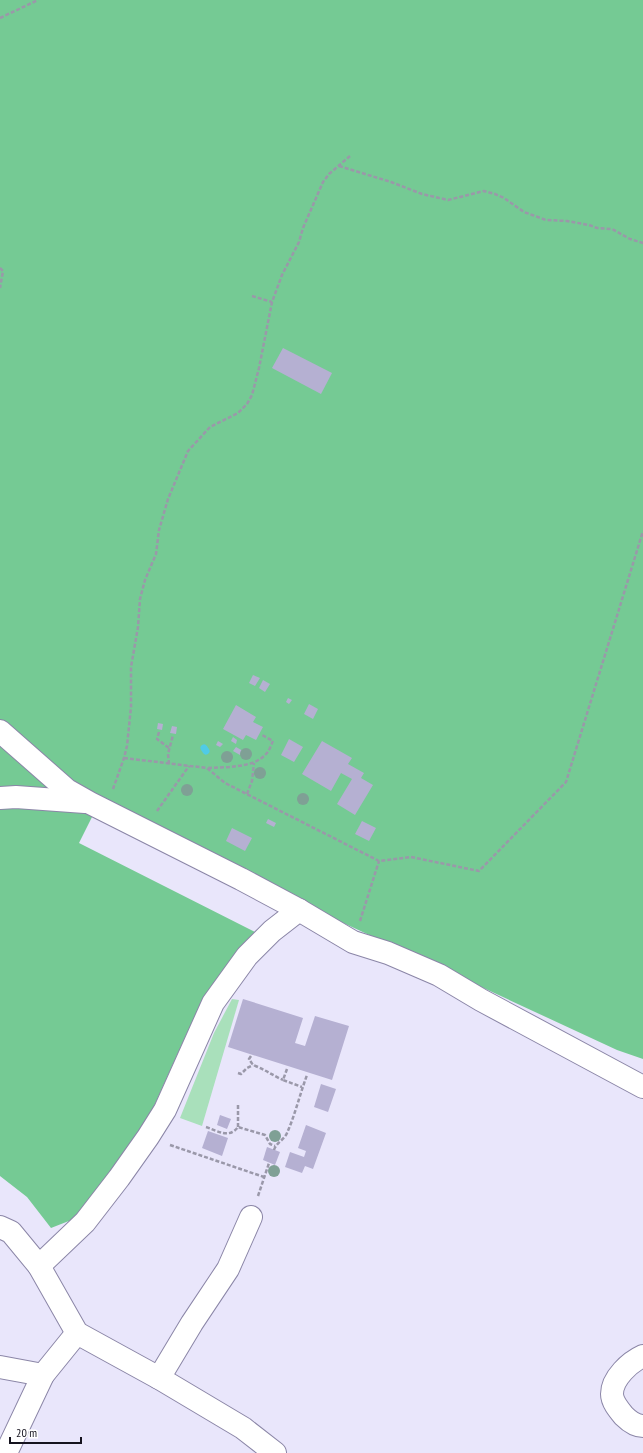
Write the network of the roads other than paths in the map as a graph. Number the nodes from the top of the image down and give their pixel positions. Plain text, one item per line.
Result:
1 (0, 731) edge
2 (0, 798) edge
3 (96, 806) junction
4 (299, 910) junction
5 (643, 1087) edge
6 (251, 1217) dead end
7 (0, 1227) edge
8 (39, 1266) junction
9 (77, 1333) junction
10 (643, 1356) edge
11 (0, 1367) edge
12 (43, 1375) junction
13 (159, 1378) junction
14 (643, 1426) edge
15 (6, 1453) edge
16 (276, 1453) edge

1 - 3 street
2 - 3 street
3 - 4 street
4 - 5 street
4 - 8 street
6 - 13 street
7 - 8 street
8 - 9 street
9 - 12 street
9 - 13 street
10 - 14 street
11 - 12 street
12 - 15 street
13 - 16 street

